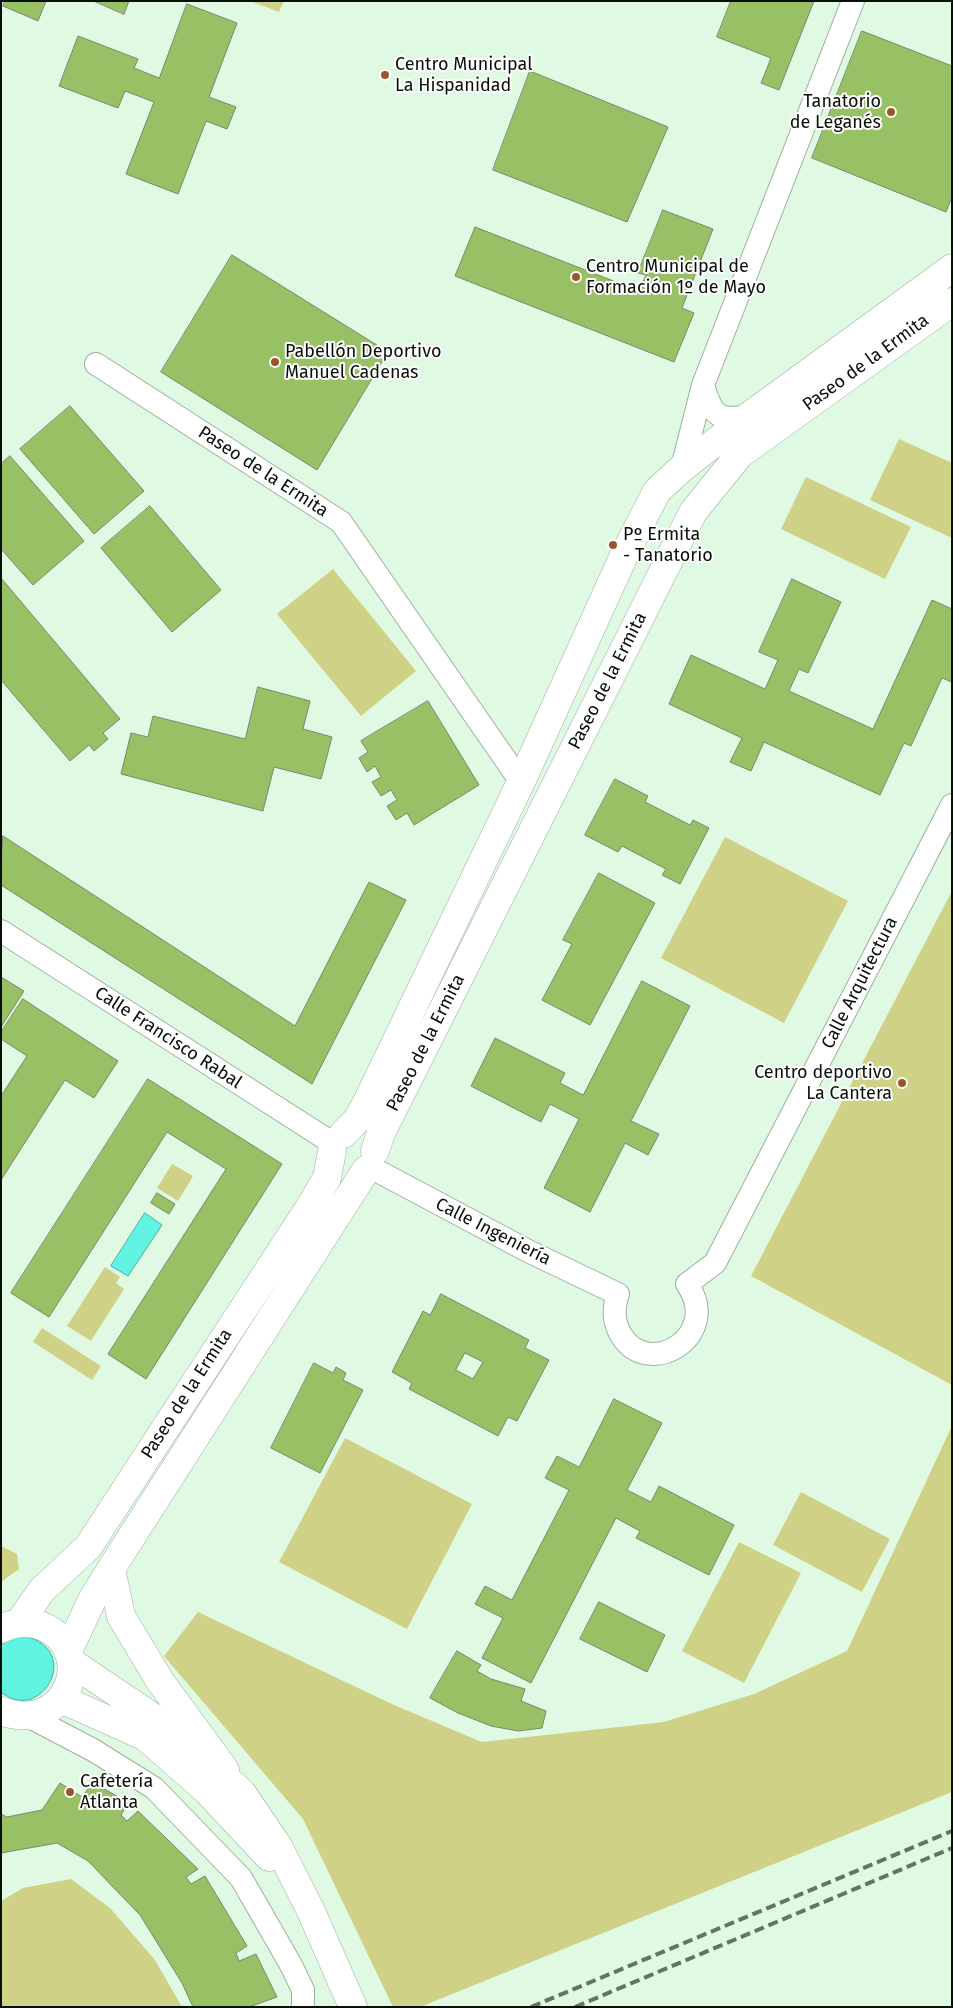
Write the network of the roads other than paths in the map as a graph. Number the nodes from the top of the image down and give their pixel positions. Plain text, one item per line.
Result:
1 (853, 1) edge
2 (952, 268) edge
3 (952, 302) edge
4 (96, 364) dead end
5 (703, 385) junction
6 (749, 416) junction
7 (682, 468) junction
8 (520, 782) junction
9 (952, 805) edge
10 (1, 932) edge
11 (336, 1143) junction
12 (370, 1163) junction
13 (618, 1294) joint
14 (111, 1569) junction
15 (10, 1626) edge
16 (70, 1657) junction
17 (61, 1699) junction
18 (1, 1711) edge
19 (30, 1717) junction
20 (242, 1793) junction
21 (296, 1885) junction
22 (303, 2007) edge
23 (353, 2007) edge

1 - 5 street
2 - 6 main road, Paseo de la Ermita
3 - 12 main road, Paseo de la Ermita
4 - 8 street, Paseo de la Ermita
5 - 6 street
5 - 7 street
6 - 7 main road, Paseo de la Ermita
7 - 8 main road, Paseo de la Ermita
8 - 11 main road, Paseo de la Ermita
9 - 13 street, Calle Arquitectura
10 - 11 street, Calle Francisco Rabal
11 - 12 main road
11 - 12 main road
11 - 15 main road, Paseo de la Ermita
12 - 13 street, Calle Ingeniería
12 - 14 main road, Paseo de la Ermita
14 - 16 main road, Paseo de la Ermita
14 - 20 main road
15 - 16 main road
16 - 17 main road, Paseo de la Ermita
16 - 20 main road
17 - 19 main road
17 - 21 main road
18 - 19 main road
19 - 22 street
20 - 21 main road
21 - 23 main road

